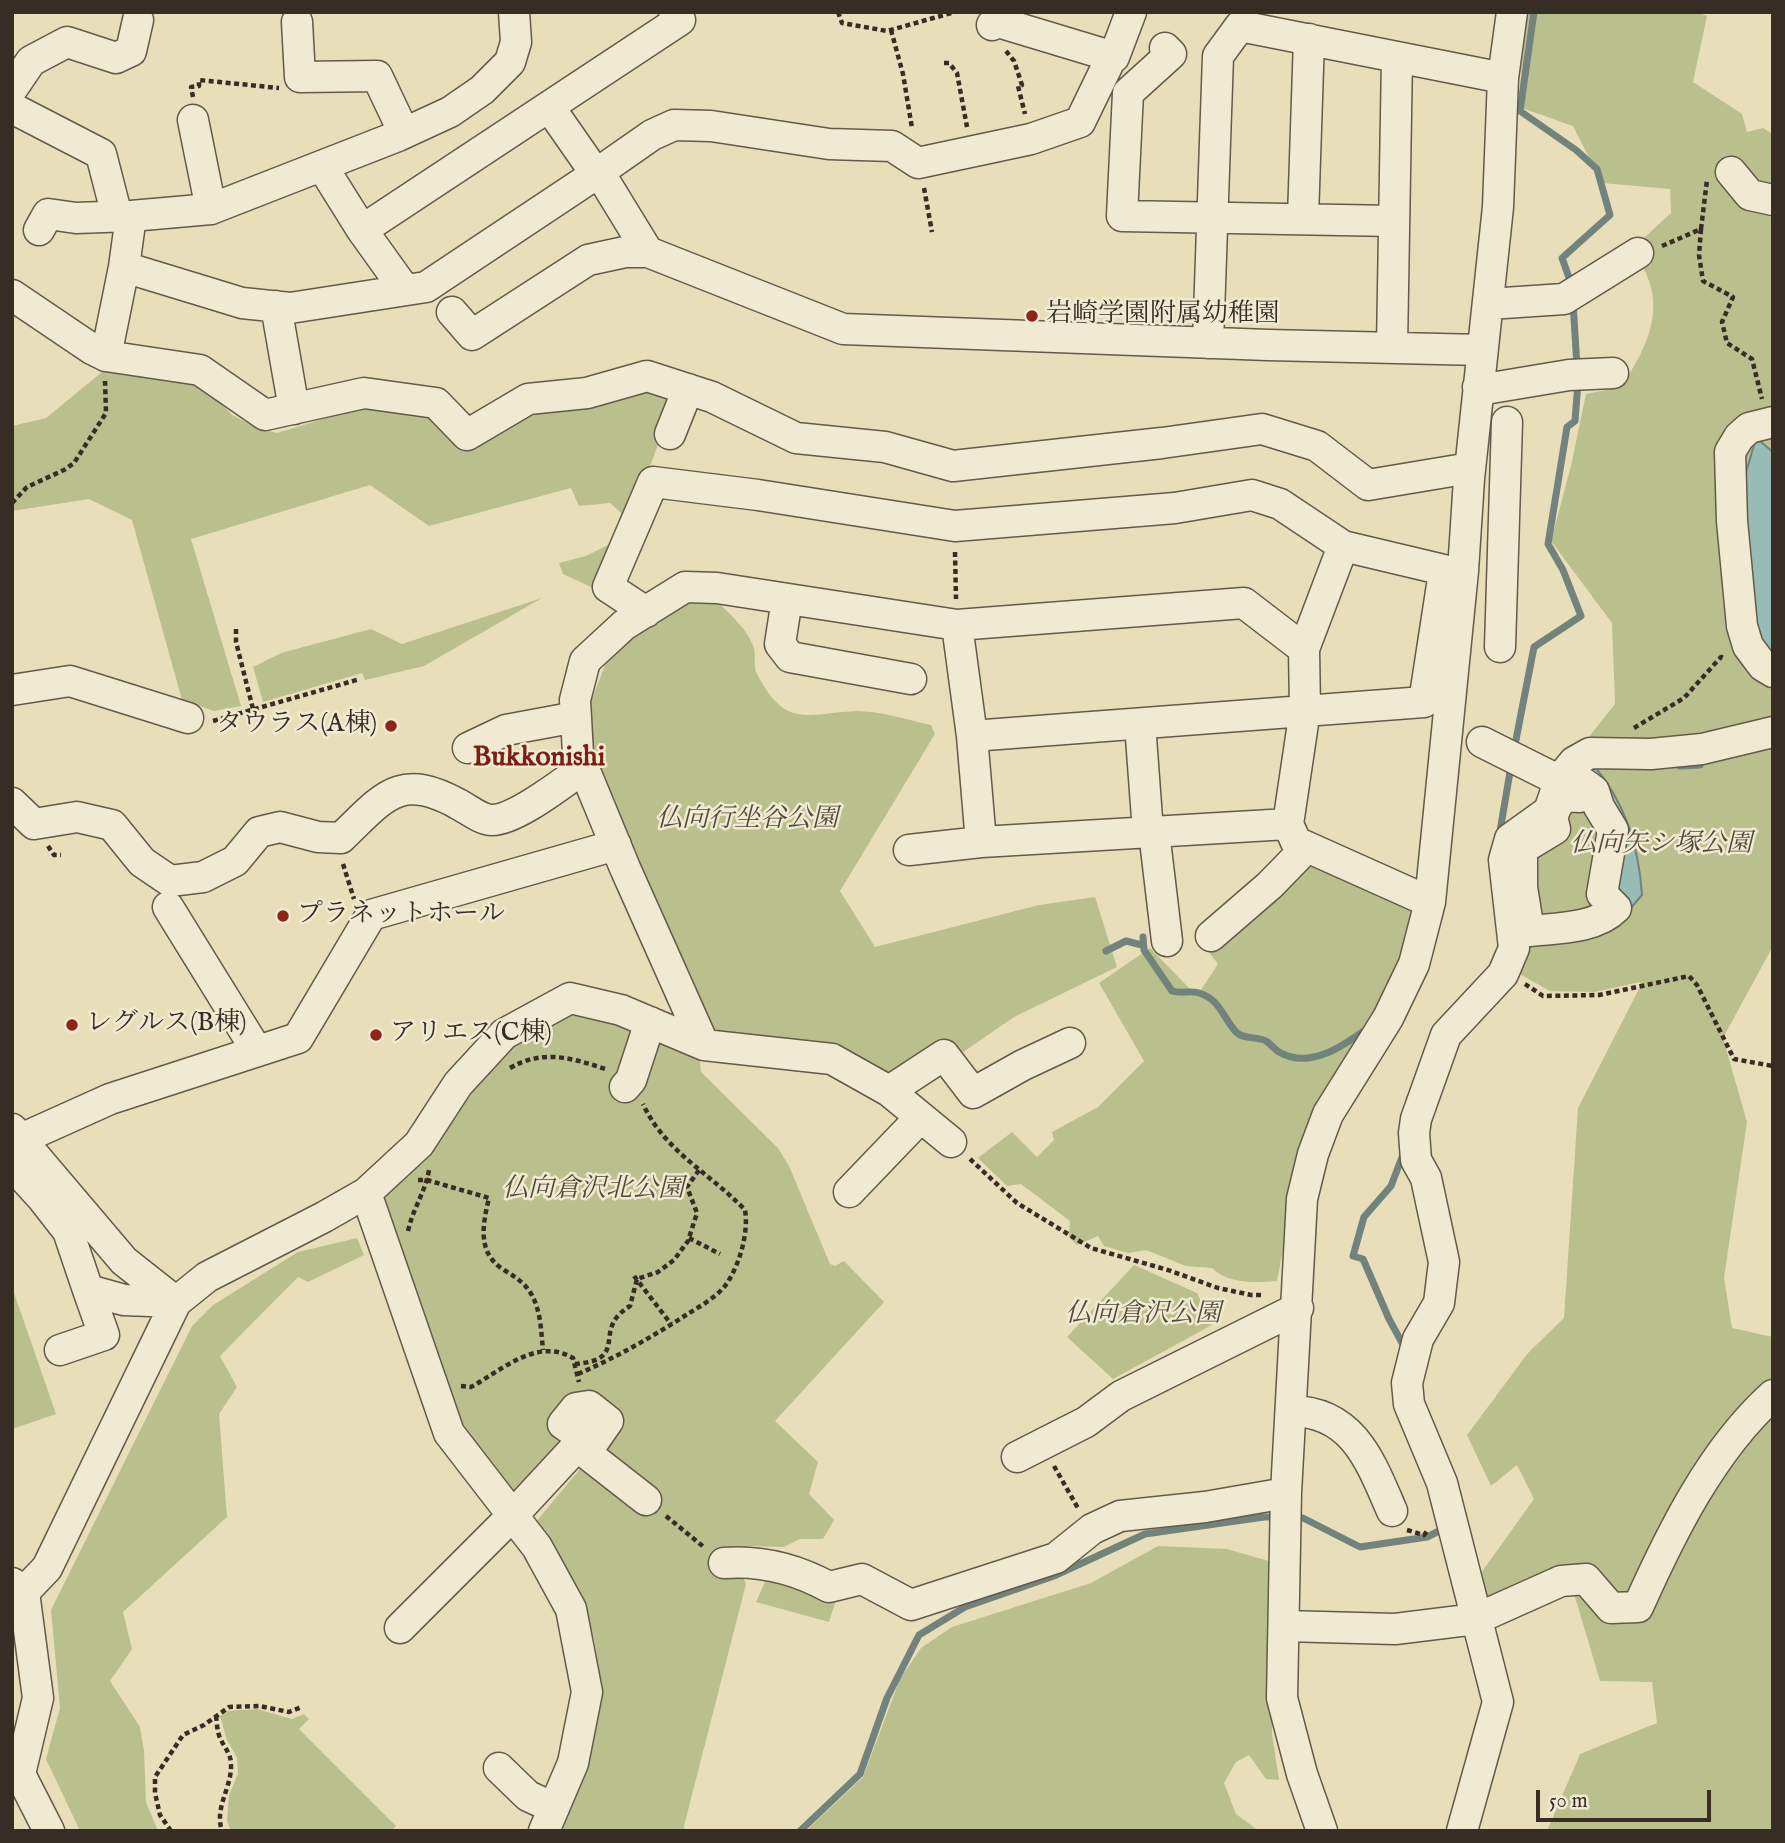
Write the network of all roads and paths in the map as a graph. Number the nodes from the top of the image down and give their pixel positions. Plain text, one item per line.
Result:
1 (514, 12) edge
2 (674, 12) edge
3 (838, 12) edge
4 (955, 12) edge
5 (1131, 12) edge
6 (1511, 12) edge
7 (138, 20) dead end
8 (297, 22) dead end
9 (992, 25) joint
10 (1309, 39) junction
11 (1165, 48) dead end
12 (22, 52) edge
13 (1112, 56) junction
14 (1397, 57) junction
15 (944, 64) dead end
16 (300, 77) junction
17 (1503, 78) junction
18 (12, 89) edge
19 (12, 108) edge
20 (550, 108) junction
21 (193, 120) joint
22 (968, 128) dead end
23 (404, 133) junction
24 (1031, 139) junction
25 (322, 166) junction
26 (1731, 172) joint
27 (598, 173) junction
28 (1773, 200) edge
29 (211, 209) junction
30 (124, 216) junction
31 (1210, 218) junction
32 (1303, 218) junction
33 (1394, 221) junction
34 (1701, 229) junction
35 (39, 230) dead end
36 (362, 230) junction
37 (649, 252) junction
38 (1638, 253) joint
39 (124, 267) junction
40 (405, 290) junction
41 (12, 295) edge
42 (1489, 304) junction
43 (276, 306) junction
44 (452, 312) dead end
45 (1208, 343) junction
46 (1392, 347) junction
47 (1482, 350) junction
48 (106, 356) junction
49 (1613, 373) dead end
50 (688, 389) junction
51 (1478, 391) junction
52 (294, 409) junction
53 (1507, 422) dead end
54 (1770, 425) edge
55 (670, 434) dead end
56 (1470, 473) junction
57 (12, 502) edge
58 (1503, 512) junction
59 (955, 526) junction
60 (1343, 546) junction
61 (1444, 570) junction
62 (787, 599) junction
63 (646, 612) junction
64 (957, 625) junction
65 (236, 629) dead end
66 (1500, 647) dead end
67 (1304, 649) junction
68 (1769, 665) edge
69 (360, 679) dead end
70 (911, 680) dead end
71 (12, 690) edge
72 (1684, 698) dead end
73 (253, 709) junction
74 (1306, 710) junction
75 (576, 717) junction
76 (188, 718) joint
77 (1140, 724) junction
78 (1773, 732) edge
79 (972, 736) junction
80 (1482, 742) dead end
81 (468, 748) dead end
82 (584, 768) junction
83 (1560, 781) junction
84 (12, 803) edge
85 (1288, 824) junction
86 (1151, 832) junction
87 (341, 838) junction
88 (981, 842) junction
89 (616, 845) junction
90 (1307, 847) junction
91 (909, 850) dead end
92 (1430, 902) junction
93 (168, 907) dead end
94 (1609, 915) joint
95 (365, 926) junction
96 (1210, 936) dead end
97 (1167, 941) dead end
98 (1504, 970) junction
99 (650, 1022) junction
100 (1070, 1043) dead end
101 (704, 1045) junction
102 (257, 1051) junction
103 (1773, 1066) edge
104 (505, 1073) dead end
105 (628, 1084) junction
106 (889, 1091) junction
107 (1438, 1117) dead end
108 (920, 1118) junction
109 (951, 1142) joint
110 (15, 1144) edge
111 (1415, 1155) junction
112 (429, 1170) dead end
113 (699, 1170) junction
114 (435, 1183) dead end
115 (687, 1187) junction
116 (670, 1192) dead end
117 (849, 1192) dead end
118 (366, 1193) junction
119 (408, 1238) dead end
120 (689, 1238) junction
121 (720, 1254) dead end
122 (636, 1278) junction
123 (88, 1290) junction
124 (176, 1302) junction
125 (1298, 1302) junction
126 (671, 1324) junction
127 (60, 1350) dead end
128 (543, 1350) junction
129 (575, 1364) junction
130 (578, 1374) junction
131 (453, 1378) dead end
132 (579, 1381) dead end
133 (1773, 1395) edge
134 (1292, 1411) junction
135 (1038, 1455) joint
136 (1286, 1493) junction
137 (646, 1500) joint
138 (1447, 1500) junction
139 (1392, 1511) joint
140 (513, 1515) junction
141 (1087, 1523) junction
142 (724, 1563) joint
143 (18, 1588) edge
144 (1476, 1619) junction
145 (1284, 1626) junction
146 (400, 1628) dead end
147 (302, 1707) dead end
148 (216, 1715) junction
149 (499, 1768) dead end
150 (549, 1819) edge
151 (48, 1831) edge
152 (171, 1831) edge
153 (222, 1831) edge
154 (1322, 1831) edge
155 (1462, 1831) edge

1 - 23 street
2 - 20 street
3 - 4 path
5 - 13 street
6 - 17 street
7 - 12 street
8 - 16 street
9 - 13 street
9 - 24 path
10 - 14 street
10 - 31 street
10 - 32 street
11 - 31 street
12 - 18 street
13 - 24 street
14 - 17 street
14 - 33 street
15 - 22 path
16 - 21 path
16 - 23 street
17 - 42 street
19 - 30 street
20 - 27 street
20 - 36 street
21 - 29 street
23 - 25 street
24 - 27 street
25 - 29 street
25 - 36 street
26 - 28 street
26 - 34 path
27 - 37 street
27 - 40 street
29 - 30 street
30 - 35 street
30 - 39 street
31 - 32 street
31 - 45 street
32 - 33 street
33 - 46 street
34 - 38 path
34 - 54 path
36 - 40 street
37 - 44 street
37 - 45 street
38 - 42 street
39 - 43 street
39 - 48 street
40 - 43 street
41 - 48 street
42 - 47 street
43 - 52 street
45 - 46 street
46 - 47 street
47 - 51 street
48 - 52 street
48 - 57 path
49 - 51 street
50 - 52 street
50 - 55 street
50 - 56 street
51 - 56 street
51 - 58 street
53 - 58 street
54 - 68 street
56 - 61 street
56 - 92 street
58 - 66 street
59 - 60 street
59 - 63 street
59 - 64 path
60 - 61 street
60 - 67 street
61 - 74 street
62 - 63 street
62 - 64 street
62 - 70 street
63 - 75 street
64 - 67 street
64 - 79 street
65 - 73 path
67 - 74 street
68 - 72 path
69 - 73 path
71 - 76 street
73 - 76 path
74 - 77 street
74 - 85 street
75 - 81 street
75 - 82 street
77 - 79 street
77 - 86 street
78 - 83 street
79 - 88 street
80 - 83 street
82 - 87 street
82 - 89 street
83 - 98 street
84 - 87 street
85 - 86 street
85 - 90 street
86 - 88 street
86 - 97 street
87 - 95 path
88 - 91 street
89 - 95 street
89 - 101 street
90 - 92 street
90 - 96 street
92 - 125 street
93 - 102 street
94 - 94 street
95 - 102 street
98 - 103 path
98 - 111 street
99 - 101 street
99 - 105 street
99 - 118 street
100 - 106 street
101 - 106 street
102 - 110 street
104 - 105 path
105 - 113 path
106 - 108 street
107 - 111 street
108 - 109 street
108 - 117 street
109 - 125 path
110 - 123 street
110 - 124 street
111 - 138 street
112 - 119 path
113 - 115 path
113 - 126 path
114 - 128 path
115 - 116 path
115 - 120 path
118 - 124 street
118 - 140 street
120 - 121 path
120 - 122 path
122 - 126 path
122 - 129 path
123 - 124 street
123 - 127 street
124 - 143 street
125 - 134 street
125 - 135 street
126 - 130 path
128 - 129 path
128 - 131 path
129 - 130 path
130 - 132 path
133 - 144 street
134 - 136 street
134 - 139 street
135 - 141 path
136 - 141 street
136 - 145 street
137 - 140 street
137 - 142 path
138 - 139 path
138 - 144 street
140 - 146 street
140 - 150 street
141 - 142 street
143 - 151 street
144 - 145 street
144 - 155 street
145 - 154 street
147 - 148 path
148 - 152 path
148 - 153 path
149 - 150 street

